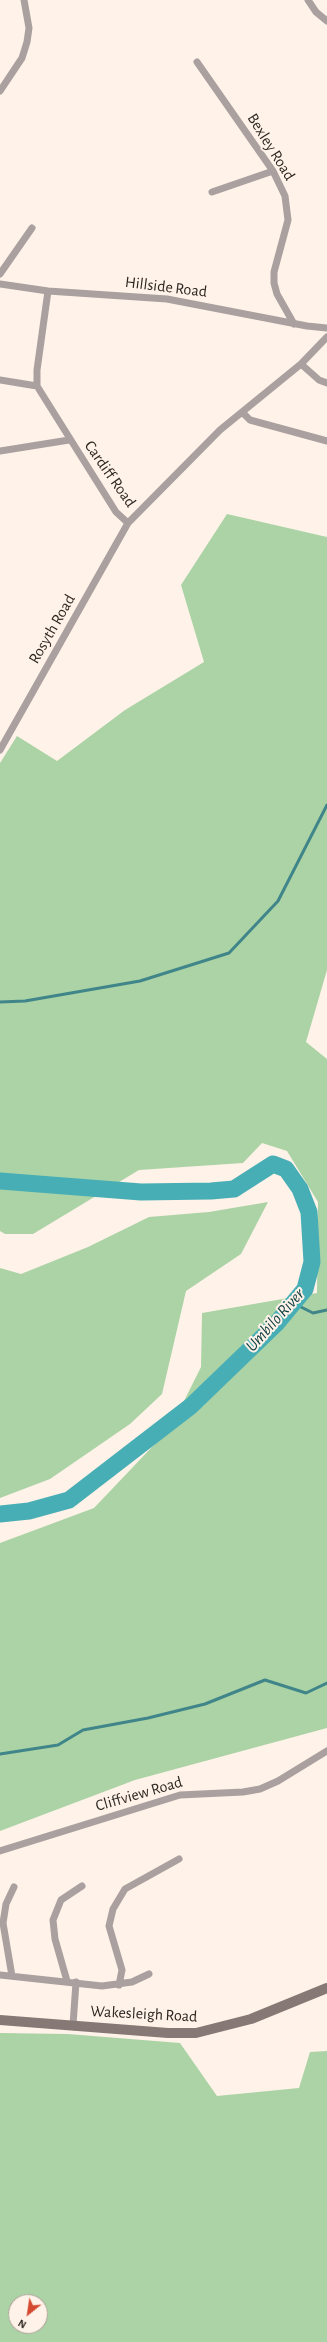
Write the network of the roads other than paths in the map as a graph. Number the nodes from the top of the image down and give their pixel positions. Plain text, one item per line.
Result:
1 (24, 0) edge
2 (308, 0) edge
3 (327, 21) edge
4 (197, 62) dead end
5 (0, 91) edge
6 (273, 171) junction
7 (212, 192) dead end
8 (32, 228) dead end
9 (0, 274) edge
10 (0, 284) edge
11 (48, 291) junction
12 (294, 324) junction
13 (327, 328) edge
14 (327, 337) edge
15 (301, 364) junction
16 (0, 380) edge
17 (327, 383) edge
18 (37, 386) junction
19 (243, 413) junction
20 (69, 440) junction
21 (327, 441) edge
22 (0, 451) edge
23 (128, 523) junction
24 (0, 750) edge
25 (327, 1751) edge
26 (0, 1851) edge
27 (179, 1859) dead end
28 (82, 1886) dead end
29 (14, 1887) dead end
30 (149, 1974) dead end
31 (0, 1975) edge
32 (12, 1976) junction
33 (67, 1981) junction
34 (76, 1982) junction
35 (119, 1985) junction
36 (327, 1988) edge
37 (0, 2020) edge
38 (73, 2025) junction

1 - 5 street
2 - 3 street
4 - 6 street, Bexley Road
6 - 7 street
6 - 12 street, Bexley Road
8 - 9 street
10 - 11 street, Hillside Road
11 - 12 street, Hillside Road
11 - 18 street
12 - 13 street, Hillside Road
14 - 15 street, Cardiff Road
15 - 17 street
15 - 19 street, Cardiff Road
16 - 18 street
18 - 20 street, Cardiff Road
19 - 21 street
19 - 23 street, Cardiff Road
20 - 22 street
20 - 23 street, Cardiff Road
23 - 24 street, Rosyth Road
25 - 26 street, Cliffview Road
27 - 35 street
28 - 33 street
29 - 32 street
30 - 35 street
31 - 32 street
32 - 33 street
33 - 34 street
34 - 35 street
34 - 38 street
36 - 38 main road, Wakesleigh Road
37 - 38 main road, Wakesleigh Road

